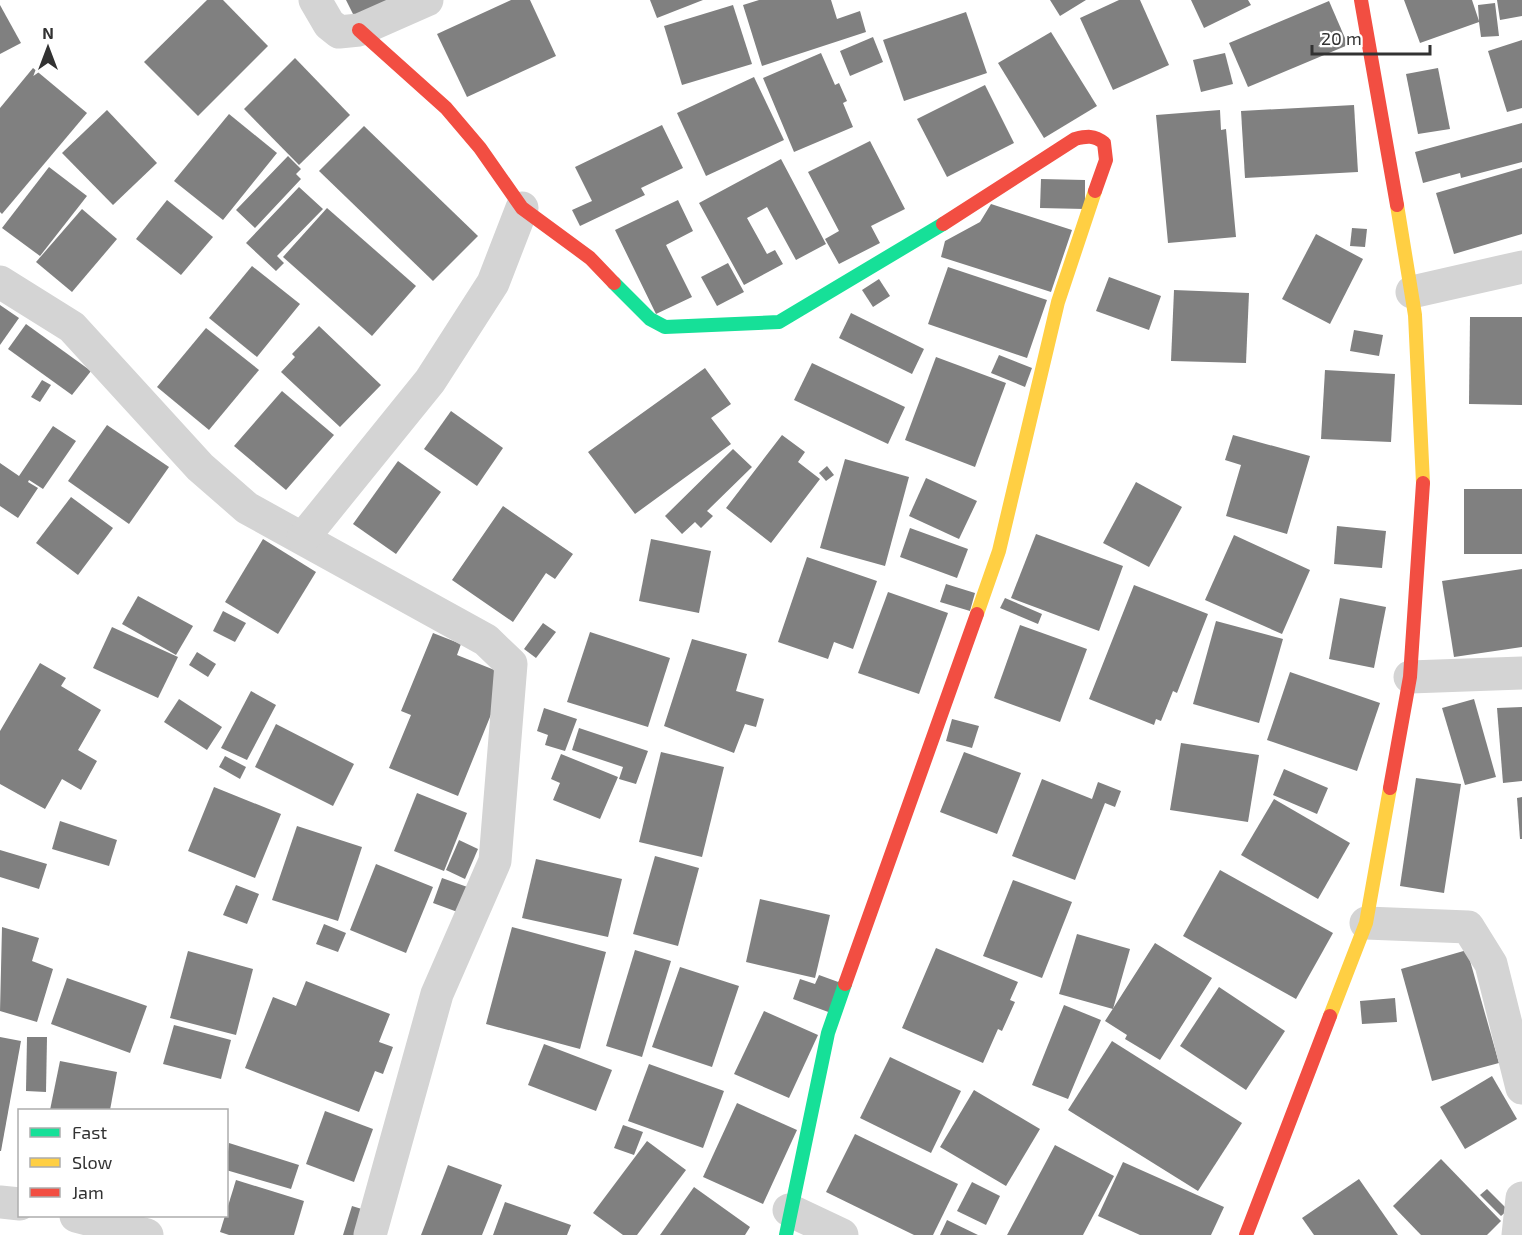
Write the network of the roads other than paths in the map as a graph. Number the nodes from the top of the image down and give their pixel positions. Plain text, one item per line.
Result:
1 (315, 0) edge
2 (427, 0) edge
3 (1361, 0) edge
4 (359, 30) junction
5 (522, 208) junction
6 (1522, 267) edge
7 (0, 282) edge
8 (1412, 292) junction
9 (303, 538) junction
10 (1522, 673) edge
11 (1410, 677) junction
12 (1366, 923) junction
13 (1522, 1088) edge
14 (1522, 1198) edge
15 (0, 1203) edge
16 (18, 1204) edge
17 (83, 1217) edge
18 (787, 1222) edge
19 (147, 1235) edge
20 (370, 1235) edge
21 (842, 1235) edge
22 (1246, 1235) edge
23 (1518, 1235) edge

1 - 4 street
2 - 4 street
3 - 8 street
4 - 5 street
5 - 9 street
5 - 18 street
6 - 8 street
7 - 9 street
8 - 11 street
9 - 20 street
10 - 11 street
11 - 12 street
12 - 13 street
12 - 22 street
14 - 23 street
15 - 16 street
17 - 19 street
18 - 21 street

